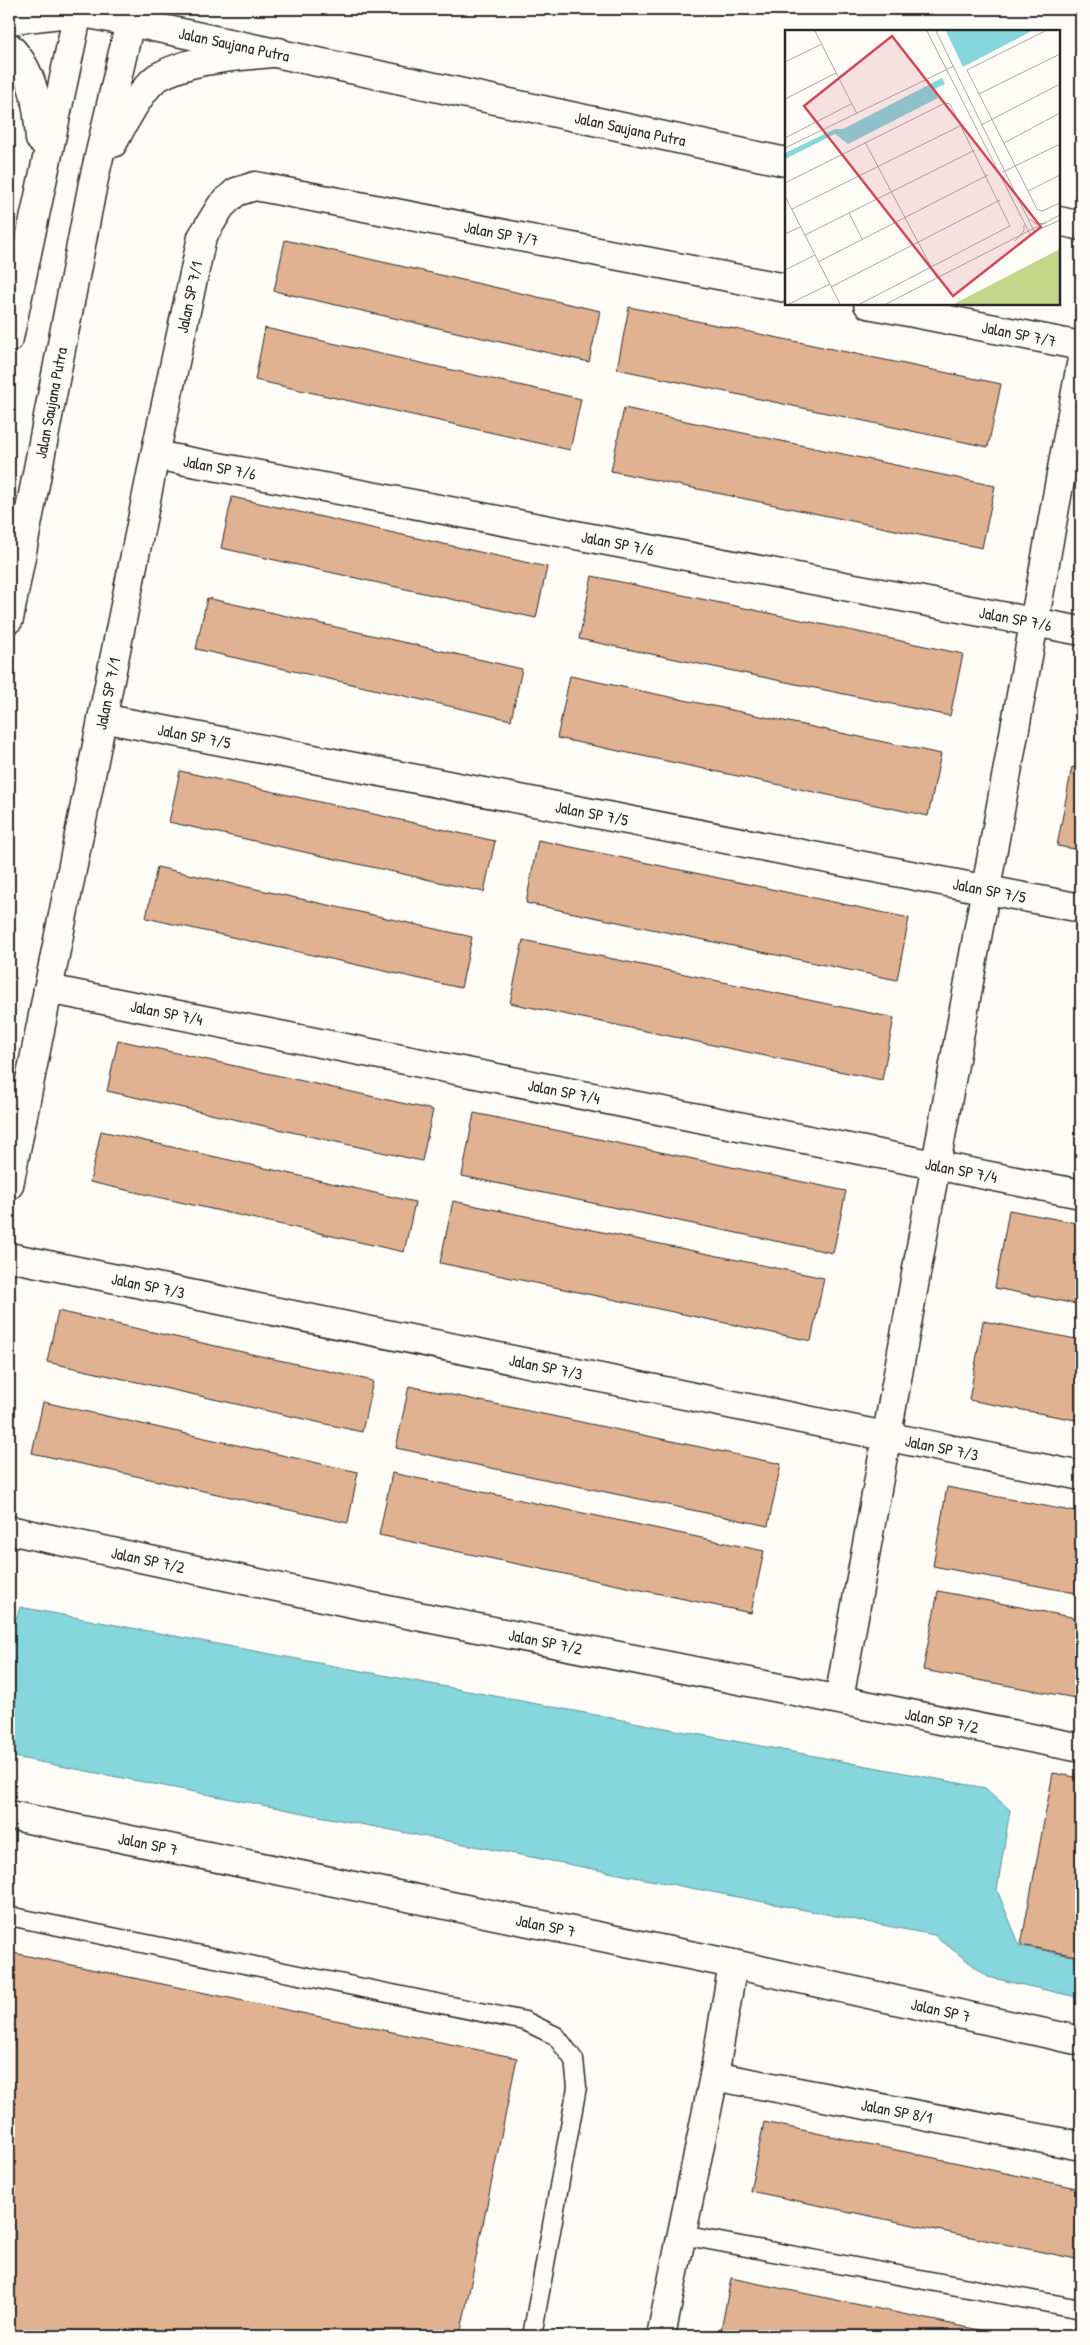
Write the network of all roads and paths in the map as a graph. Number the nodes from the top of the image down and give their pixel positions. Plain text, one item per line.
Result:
1 (75, 10) edge
2 (9, 20) edge
3 (130, 22) junction
4 (9, 47) edge
5 (279, 52) junction
6 (785, 162) edge
7 (42, 173) junction
8 (94, 183) junction
9 (221, 206) joint
10 (1060, 221) edge
11 (1081, 226) edge
12 (785, 288) edge
13 (873, 305) edge
14 (9, 338) edge
15 (1081, 346) edge
16 (1081, 364) edge
17 (155, 455) junction
18 (9, 619) edge
19 (1034, 622) junction
20 (1081, 631) edge
21 (102, 718) junction
22 (986, 889) junction
23 (1081, 908) edge
24 (48, 989) junction
25 (936, 1165) junction
26 (9, 1185) edge
27 (1081, 1194) edge
28 (9, 1257) edge
29 (887, 1437) junction
30 (1081, 1476) edge
31 (9, 1530) edge
32 (839, 1700) junction
33 (1081, 1748) edge
34 (9, 1815) edge
35 (9, 1916) edge
36 (733, 1964) junction
37 (1081, 2042) edge
38 (714, 2076) junction
39 (1081, 2146) edge
40 (682, 2235) junction
41 (1081, 2309) edge
42 (532, 2336) edge
43 (661, 2336) edge

1 - 2 street
1 - 3 street
1 - 7 street
3 - 5 street, Jalan Saujana Putra
3 - 8 street, Jalan Saujana Putra
4 - 7 street
5 - 6 street, Jalan Saujana Putra
5 - 8 street
7 - 14 street
8 - 18 street, Jalan Saujana Putra
9 - 12 street, Jalan SP 7/7
9 - 17 street, Jalan SP 7/1
10 - 11 street
13 - 15 street, Jalan SP 7/7
16 - 19 street
17 - 19 street, Jalan SP 7/6
17 - 21 street, Jalan SP 7/1
19 - 20 street, Jalan SP 7/6
19 - 22 street
21 - 22 street, Jalan SP 7/5
21 - 24 street, Jalan SP 7/1
22 - 23 street, Jalan SP 7/5
22 - 25 street
24 - 25 street, Jalan SP 7/4
24 - 26 street, Jalan SP 7/1
25 - 27 street, Jalan SP 7/4
25 - 29 street
28 - 29 street, Jalan SP 7/3
29 - 30 street, Jalan SP 7/3
29 - 32 street
31 - 32 street, Jalan SP 7/2
32 - 33 street, Jalan SP 7/2
34 - 36 street, Jalan SP 7
35 - 42 lane
36 - 37 street, Jalan SP 7
36 - 38 street
38 - 39 street, Jalan SP 8/1
38 - 40 street
40 - 41 lane
40 - 43 street

